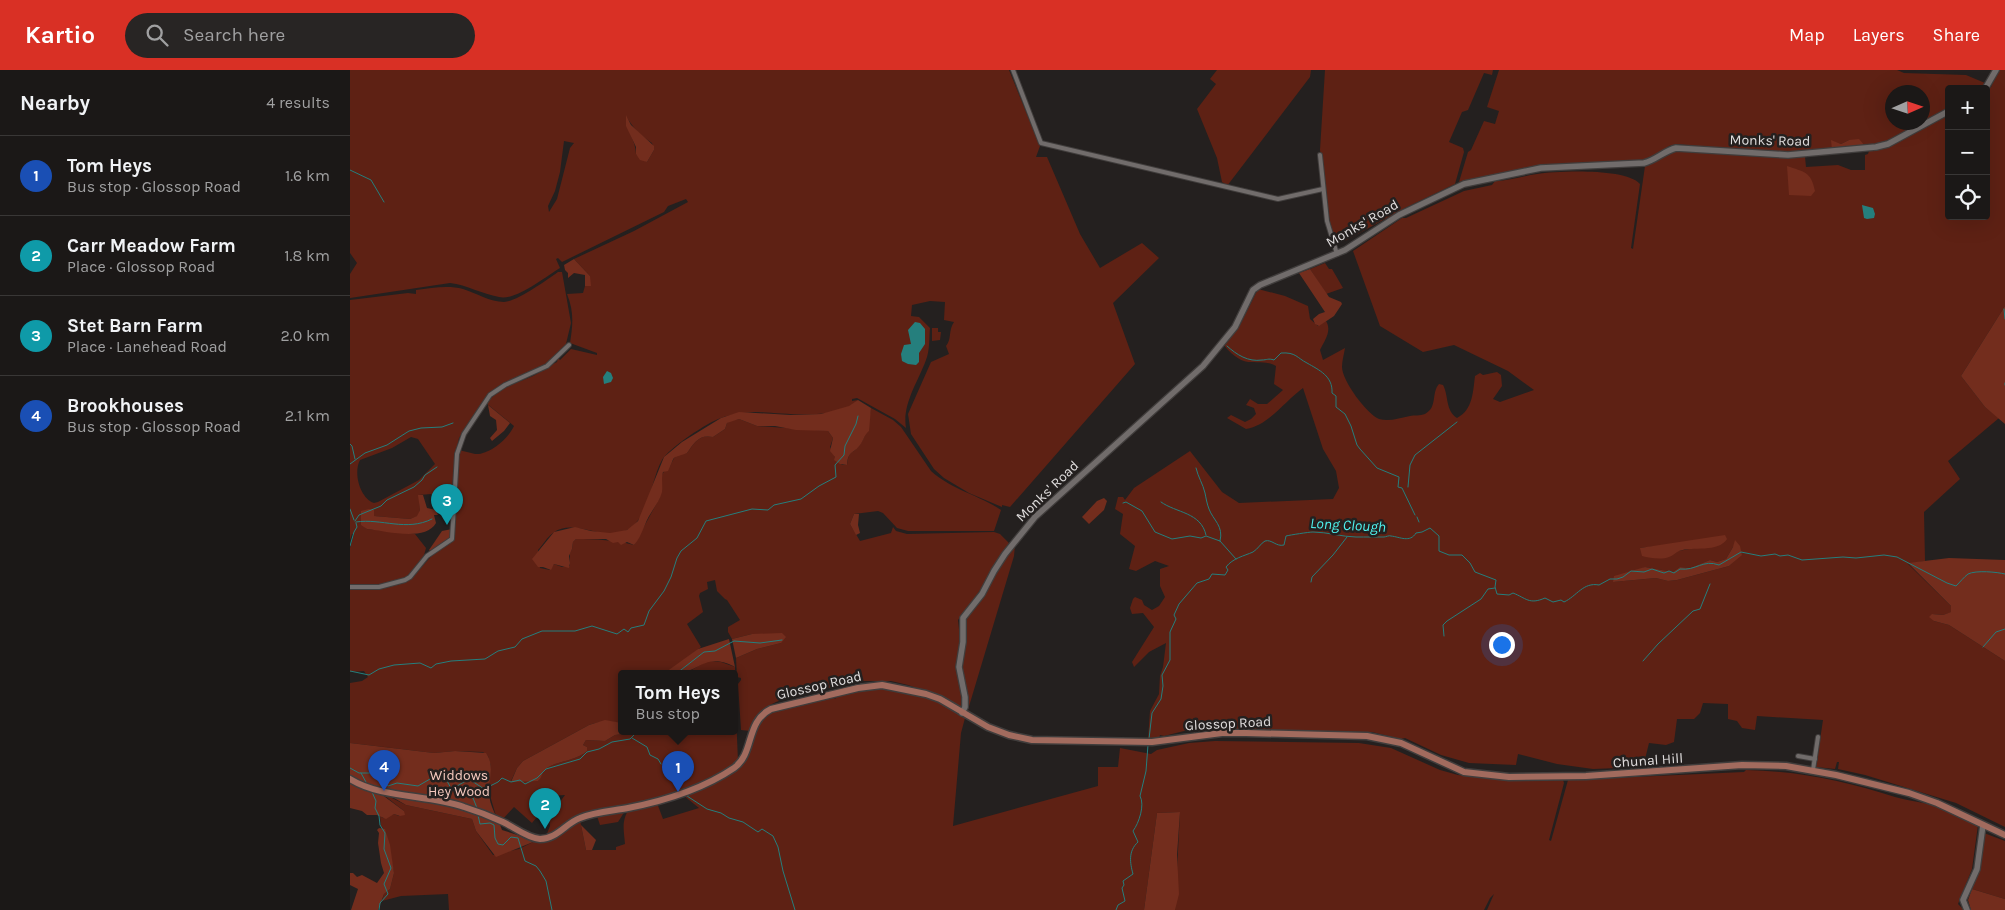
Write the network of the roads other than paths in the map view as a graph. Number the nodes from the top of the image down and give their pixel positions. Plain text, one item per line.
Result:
1 (1013, 70) edge
2 (1996, 70) edge
3 (1988, 85) edge
4 (1945, 112) edge
5 (1320, 155) dead end
6 (1323, 189) junction
7 (1337, 254) junction
8 (569, 345) dead end
9 (350, 587) edge
10 (962, 713) junction
11 (1312, 734) joint
12 (1818, 737) dead end
13 (1798, 756) dead end
14 (1814, 759) junction
15 (1813, 770) junction
16 (350, 779) edge
17 (1983, 825) junction
18 (2005, 835) edge
19 (1967, 910) edge

1 - 6 street
2 - 3 street
4 - 7 street, Monks' Road
5 - 6 street
6 - 7 street
7 - 10 street, Monks' Road
8 - 9 street
10 - 11 main road, Glossop Road
10 - 16 main road, Glossop Road
11 - 15 main road, Chunal Hill
12 - 14 street
13 - 14 street
14 - 15 street
15 - 17 main road, Chunal Hill
17 - 18 main road, Chunal Hill
17 - 19 street

